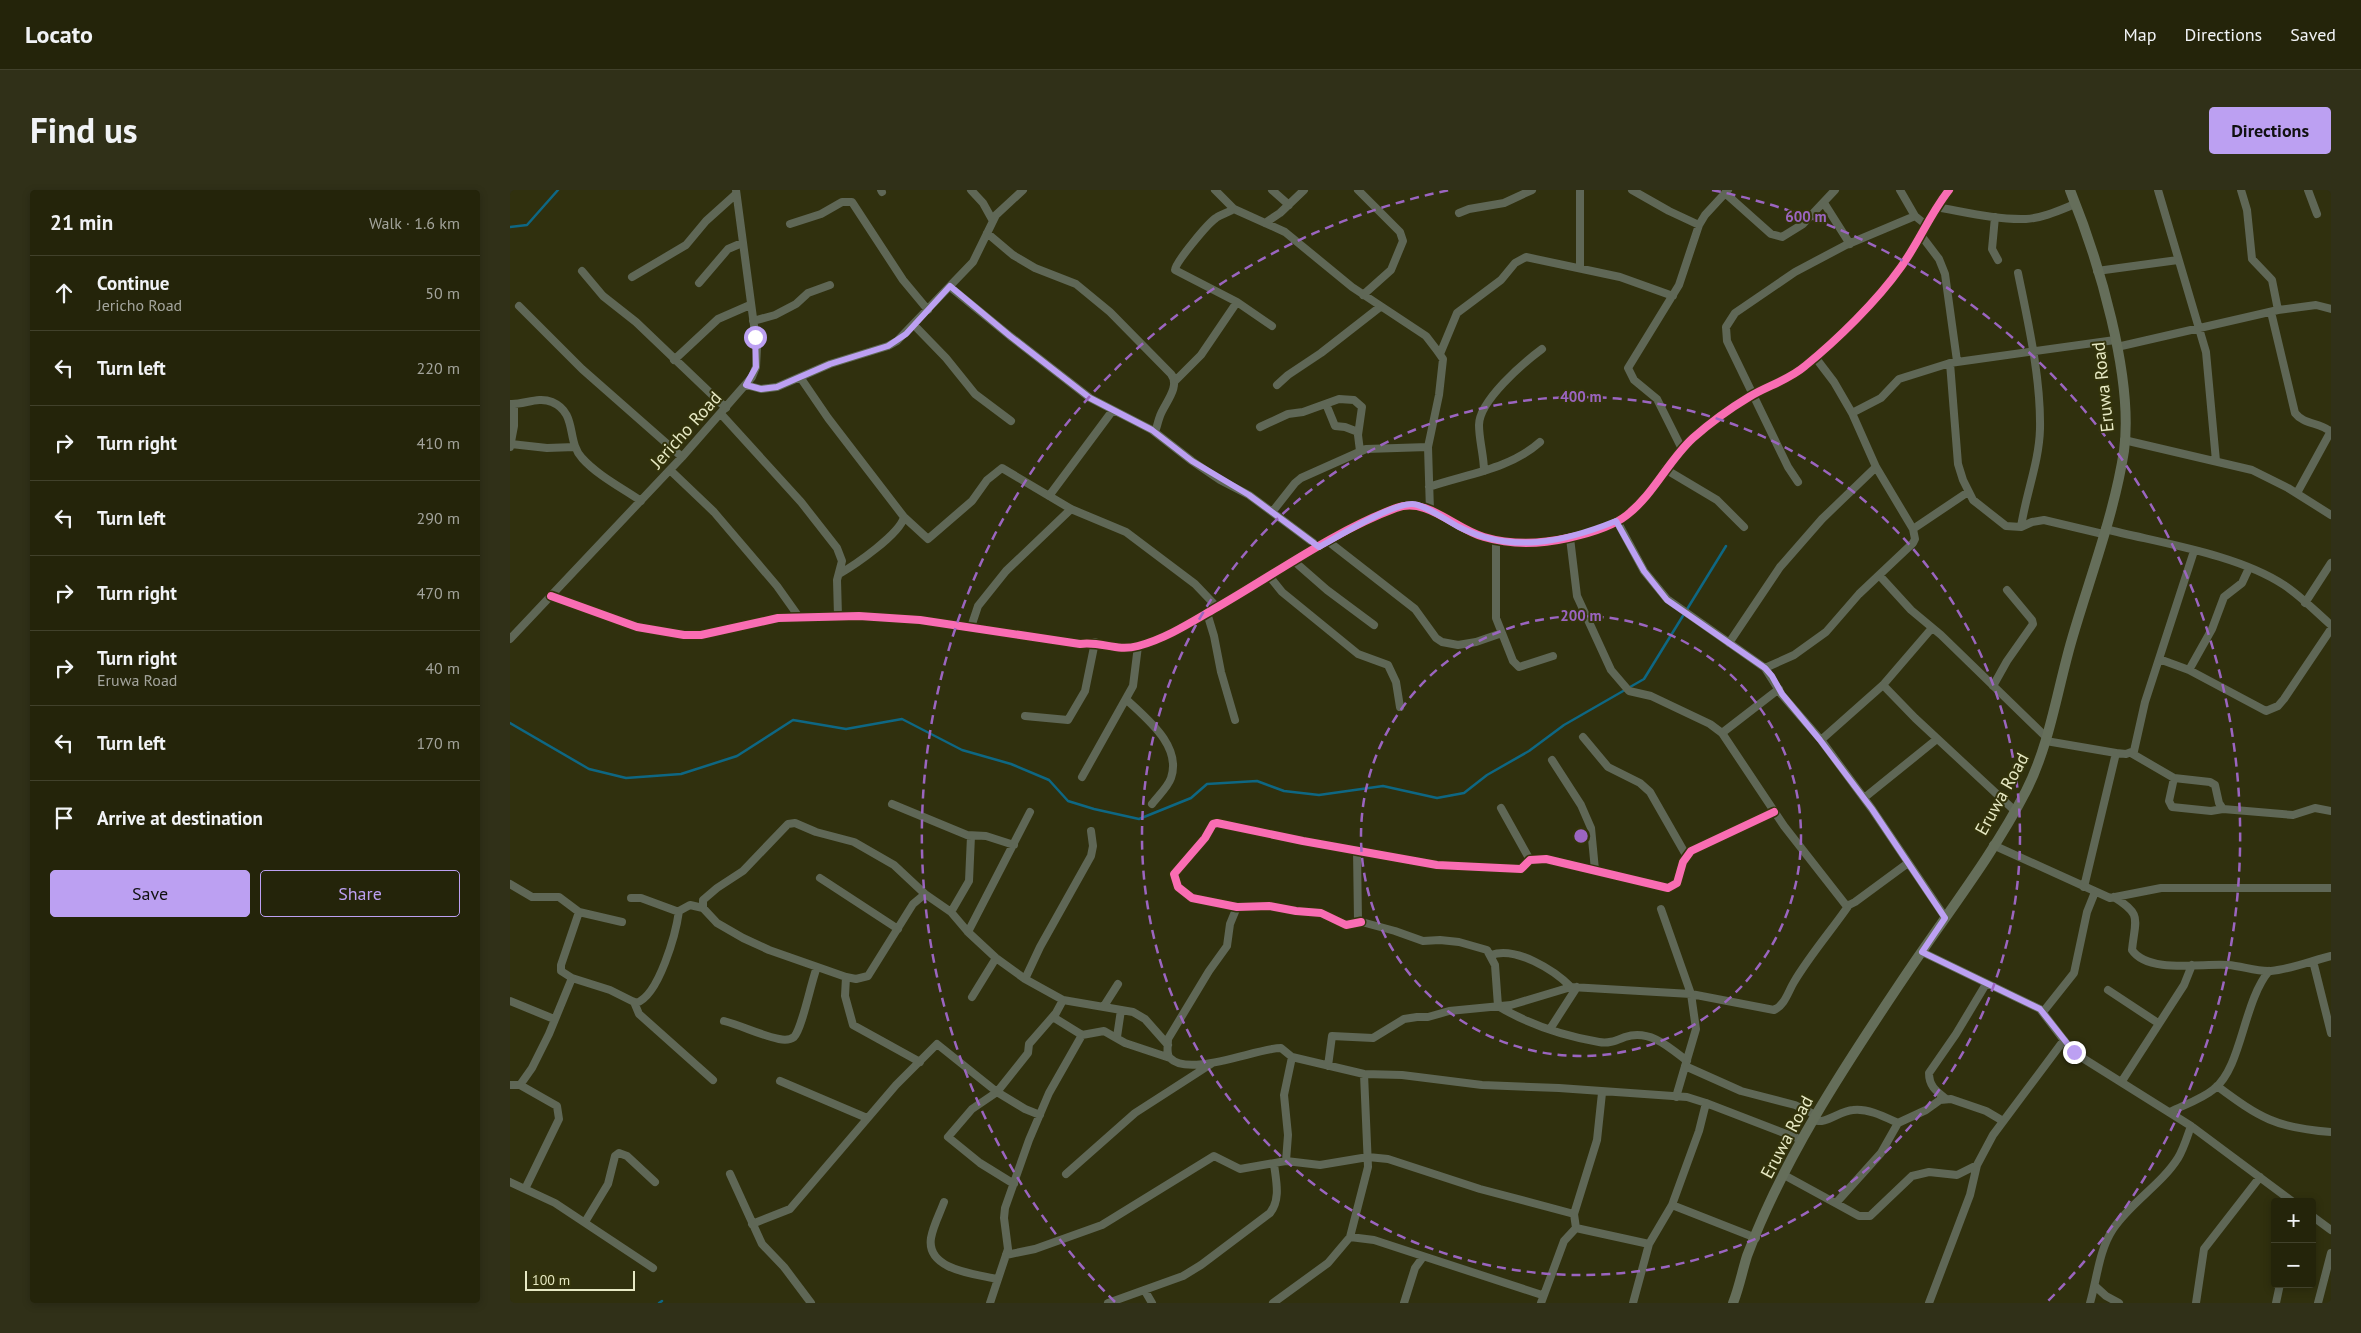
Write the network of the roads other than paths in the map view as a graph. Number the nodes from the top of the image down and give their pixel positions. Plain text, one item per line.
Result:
1 (971, 190) edge
2 (1023, 190) edge
3 (1215, 190) edge
4 (1272, 190) edge
5 (1304, 190) edge
6 (1358, 190) edge
7 (1532, 190) edge
8 (1580, 190) edge
9 (1632, 190) edge
10 (1835, 190) edge
11 (1900, 190) edge
12 (1949, 190) edge
13 (2070, 190) edge
14 (2158, 190) edge
15 (2241, 190) edge
16 (2308, 190) edge
17 (1727, 191) edge
18 (736, 192) edge
19 (1824, 202) junction
20 (2075, 204) junction
21 (1289, 205) junction
22 (1936, 207) junction
23 (1234, 209) junction
24 (1280, 213) junction
25 (1459, 213) dead end
26 (2317, 214) dead end
27 (1915, 216) junction
28 (1995, 217) junction
29 (993, 221) junction
30 (1266, 223) junction
31 (790, 224) dead end
32 (1925, 224) junction
33 (1700, 225) junction
34 (1281, 229) junction
35 (987, 233) junction
36 (1920, 234) junction
37 (742, 243) junction
38 (1850, 244) junction
39 (1998, 260) dead end
40 (2178, 260) junction
41 (1580, 267) junction
42 (582, 271) dead end
43 (2097, 271) junction
44 (2018, 272) dead end
45 (632, 277) dead end
46 (699, 283) dead end
47 (830, 285) dead end
48 (950, 286) junction
49 (1363, 295) junction
50 (1673, 296) junction
51 (1237, 302) junction
52 (750, 305) junction
53 (520, 306) dead end
54 (1380, 307) junction
55 (928, 310) junction
56 (2331, 310) edge
57 (2275, 311) junction
58 (753, 321) junction
59 (914, 326) junction
60 (1272, 326) dead end
61 (2200, 328) junction
62 (2116, 343) junction
63 (1542, 349) dead end
64 (2033, 352) junction
65 (1440, 354) junction
66 (1815, 357) junction
67 (674, 360) junction
68 (1954, 362) junction
69 (800, 377) junction
70 (1175, 381) junction
71 (746, 385) junction
72 (1277, 385) dead end
73 (1754, 394) junction
74 (512, 404) edge
75 (1326, 404) junction
76 (1113, 410) junction
77 (724, 411) junction
78 (1852, 413) junction
79 (1011, 421) dead end
80 (1260, 427) dead end
81 (1155, 432) junction
82 (1358, 432) junction
83 (2331, 432) edge
84 (2124, 440) junction
85 (1540, 442) dead end
86 (511, 446) edge
87 (575, 447) junction
88 (1428, 447) junction
89 (1682, 449) junction
90 (1360, 451) junction
91 (682, 457) junction
92 (2216, 461) junction
93 (1876, 467) junction
94 (1666, 469) junction
95 (670, 470) junction
96 (1484, 471) junction
97 (1798, 482) dead end
98 (1429, 488) junction
99 (1968, 492) junction
100 (2297, 493) junction
101 (1049, 496) junction
102 (641, 501) junction
103 (1071, 509) junction
104 (1430, 511) junction
105 (1273, 512) junction
106 (2331, 515) edge
107 (904, 517) junction
108 (1616, 521) junction
109 (1744, 527) dead end
110 (2021, 527) junction
111 (1913, 529) junction
112 (2104, 532) junction
113 (1570, 538) junction
114 (1496, 540) junction
115 (1329, 542) junction
116 (1319, 547) junction
117 (2194, 551) junction
118 (1295, 562) junction
119 (2331, 563) edge
120 (2249, 568) junction
121 (840, 574) junction
122 (1879, 575) junction
123 (1270, 576) junction
124 (2007, 590) dead end
125 (551, 596) junction
126 (2306, 603) junction
127 (1218, 607) junction
128 (1207, 613) junction
129 (838, 616) junction
130 (799, 617) junction
131 (510, 624) edge
132 (1374, 625) dead end
133 (971, 627) junction
134 (2331, 627) edge
135 (1932, 628) junction
136 (517, 631) junction
137 (1502, 633) junction
138 (510, 639) edge
139 (1095, 642) junction
140 (1729, 643) junction
141 (1138, 646) junction
142 (1553, 656) dead end
143 (2159, 659) junction
144 (1765, 668) junction
145 (2189, 670) junction
146 (1883, 685) junction
147 (1993, 686) junction
148 (1779, 689) junction
149 (1127, 700) junction
150 (1400, 707) dead end
151 (1025, 716) dead end
152 (1235, 720) dead end
153 (1722, 733) junction
154 (1583, 737) dead end
155 (1937, 739) junction
156 (2046, 739) junction
157 (1820, 740) junction
158 (2116, 753) junction
159 (2131, 753) junction
160 (1552, 760) dead end
161 (1082, 777) dead end
162 (2174, 778) junction
163 (1864, 798) junction
164 (892, 804) dead end
165 (1152, 804) dead end
166 (1501, 808) dead end
167 (2223, 809) junction
168 (2014, 810) junction
169 (2331, 811) edge
170 (1030, 812) dead end
171 (1774, 812) junction
172 (1091, 831) dead end
173 (971, 836) junction
174 (1014, 844) junction
175 (1994, 845) junction
176 (1357, 850) junction
177 (1686, 855) junction
178 (1530, 860) junction
179 (1908, 863) junction
180 (1595, 870) junction
181 (820, 878) dead end
182 (510, 884) edge
183 (2084, 887) junction
184 (2331, 888) edge
185 (2095, 892) junction
186 (926, 894) junction
187 (2114, 897) junction
188 (631, 898) dead end
189 (1849, 905) junction
190 (1237, 907) junction
191 (703, 908) junction
192 (1661, 909) dead end
193 (578, 912) junction
194 (679, 912) junction
195 (951, 912) junction
196 (1945, 918) junction
197 (622, 922) dead end
198 (1361, 922) junction
199 (898, 928) junction
200 (968, 932) junction
201 (1922, 952) junction
202 (1491, 955) junction
203 (2331, 956) edge
204 (996, 958) junction
205 (2313, 961) junction
206 (2192, 966) junction
207 (817, 967) junction
208 (2269, 971) junction
209 (846, 977) junction
210 (572, 978) junction
211 (1025, 978) junction
212 (1118, 984) dead end
213 (1986, 984) junction
214 (1574, 987) junction
215 (2108, 990) dead end
216 (1692, 994) junction
217 (972, 997) dead end
218 (1063, 1000) junction
219 (510, 1001) edge
220 (634, 1002) junction
221 (1104, 1006) junction
222 (1498, 1006) junction
223 (1121, 1010) junction
224 (2043, 1012) junction
225 (1053, 1017) junction
226 (554, 1019) junction
227 (724, 1021) dead end
228 (2158, 1023) junction
229 (1550, 1029) junction
230 (2331, 1033) edge
231 (1082, 1035) junction
232 (1117, 1037) junction
233 (2064, 1040) junction
234 (1168, 1045) junction
235 (1292, 1057) junction
236 (1170, 1058) junction
237 (920, 1062) junction
238 (1686, 1063) junction
239 (1211, 1064) junction
240 (1328, 1066) junction
241 (1364, 1074) junction
242 (713, 1080) dead end
243 (780, 1081) dead end
244 (2122, 1081) junction
245 (520, 1085) junction
246 (510, 1086) edge
247 (2217, 1086) junction
248 (997, 1092) junction
249 (1602, 1092) junction
250 (1676, 1097) junction
251 (1945, 1098) junction
252 (1706, 1103) junction
253 (2170, 1112) junction
254 (1040, 1115) junction
255 (868, 1118) junction
256 (1814, 1118) junction
257 (2003, 1121) junction
258 (1898, 1123) junction
259 (2191, 1126) junction
260 (2331, 1132) edge
261 (1802, 1140) junction
262 (1368, 1157) junction
263 (1286, 1161) junction
264 (1274, 1164) junction
265 (1977, 1165) junction
266 (730, 1174) dead end
267 (1066, 1174) dead end
268 (1784, 1175) junction
269 (2260, 1177) junction
270 (510, 1182) edge
271 (655, 1182) dead end
272 (1014, 1184) junction
273 (525, 1189) junction
274 (2288, 1198) edge
275 (944, 1202) dead end
276 (1836, 1203) junction
277 (1672, 1205) junction
278 (1574, 1214) junction
279 (2316, 1219) edge
280 (585, 1222) junction
281 (752, 1224) junction
282 (1576, 1228) junction
283 (2331, 1230) edge
284 (1350, 1237) junction
285 (1756, 1238) junction
286 (1649, 1244) junction
287 (2331, 1253) edge
288 (1006, 1255) junction
289 (1423, 1257) junction
290 (653, 1268) dead end
291 (997, 1278) junction
292 (2095, 1286) junction
293 (2279, 1288) edge
294 (1145, 1291) junction
295 (1542, 1299) edge
296 (807, 1302) edge
297 (990, 1303) edge
298 (1108, 1303) edge
299 (1152, 1303) edge
300 (1273, 1303) edge
301 (1404, 1303) edge
302 (1633, 1303) edge
303 (1733, 1303) edge
304 (1929, 1303) edge
305 (2090, 1303) edge
306 (2119, 1303) edge
307 (2196, 1303) edge
308 (2276, 1303) edge
309 (2318, 1303) edge

1 - 29 street
2 - 29 street
3 - 23 street
4 - 21 street
5 - 21 street
6 - 49 street
7 - 25 street
8 - 41 street
9 - 33 street
10 - 19 street
11 - 27 street
12 - 22 street
13 - 20 main road, Eruwa Road
14 - 40 street
15 - 57 street
16 - 26 street
17 - 19 street
17 - 33 street
18 - 37 street, Jericho Road
18 - 45 street
19 - 38 street
20 - 28 street
20 - 43 main road, Eruwa Road
21 - 24 street
22 - 28 street
22 - 32 street
23 - 30 street
23 - 51 street
24 - 30 street
24 - 34 street
27 - 32 street
27 - 38 street
28 - 39 street
29 - 35 street
30 - 34 street
31 - 55 street
32 - 36 street
33 - 50 street
34 - 49 street
35 - 48 street
35 - 70 street
36 - 66 street
36 - 68 street
37 - 46 street
37 - 52 street, Jericho Road
38 - 73 street
40 - 43 street
40 - 61 street
41 - 50 street
41 - 65 street
42 - 67 street
43 - 62 main road, Eruwa Road
44 - 64 street
47 - 58 street
48 - 55 street
48 - 76 street
49 - 54 street
50 - 89 street
51 - 60 street
51 - 70 street
52 - 58 street, Jericho Road
52 - 67 street
53 - 91 street
54 - 65 street
54 - 72 street
55 - 59 street
56 - 57 street
57 - 61 street
57 - 83 street
58 - 71 street, Jericho Road
59 - 69 street
59 - 79 street
61 - 62 street
61 - 92 street
62 - 64 street
62 - 84 main road, Eruwa Road
63 - 96 street
64 - 68 street
64 - 110 street
65 - 88 street
66 - 73 street
66 - 78 street
67 - 77 street
68 - 78 street
68 - 99 street
69 - 71 street
69 - 107 street
70 - 81 street
71 - 77 street, Jericho Road
73 - 89 street
73 - 97 street
74 - 86 street
74 - 87 street
75 - 80 street
75 - 82 street
75 - 82 street
76 - 81 street
76 - 101 street
77 - 91 street, Jericho Road
77 - 121 street
78 - 93 street
81 - 105 street
82 - 90 street
83 - 100 street
84 - 92 street
84 - 112 main road, Eruwa Road
85 - 96 street
86 - 87 street
87 - 102 street
88 - 90 street
88 - 98 street
89 - 94 street
90 - 105 street
91 - 95 street, Jericho Road
92 - 100 street
93 - 111 street
93 - 140 street
94 - 108 street
94 - 109 street
95 - 102 street, Jericho Road
95 - 130 street
96 - 98 street
98 - 104 street
99 - 110 street
99 - 111 street
100 - 106 street
101 - 103 street
101 - 107 street
102 - 125 street, Jericho Road
103 - 127 street
103 - 133 street
104 - 114 street
104 - 115 street
105 - 116 street
107 - 121 street
108 - 113 street
108 - 140 street
110 - 112 street
111 - 122 street
112 - 117 street
112 - 156 main road, Eruwa Road
113 - 114 street
113 - 153 street
114 - 137 street
115 - 116 street
115 - 137 street
116 - 118 street
117 - 120 street
117 - 143 street
118 - 123 street
118 - 132 street
119 - 126 street
120 - 126 street
120 - 145 street
121 - 129 street
122 - 135 street
122 - 144 street
123 - 127 street
123 - 150 street
124 - 147 street
125 - 130 street
125 - 136 street, Jericho Road
126 - 134 street
127 - 128 street
128 - 141 street
128 - 152 street
129 - 130 street
129 - 133 street
131 - 136 street
133 - 139 street
134 - 145 street
135 - 146 street
135 - 147 street
136 - 138 street, Jericho Road
137 - 142 street
139 - 141 street
139 - 151 street
140 - 144 street
141 - 149 street
143 - 145 street
143 - 159 street
144 - 148 street
146 - 155 street
146 - 157 street
147 - 156 street
148 - 153 street
148 - 157 street
149 - 161 street
149 - 165 street
153 - 171 street
154 - 177 street
155 - 163 street
155 - 168 street
156 - 158 street
156 - 168 main road, Eruwa Road
157 - 163 street
158 - 159 street
158 - 183 street
159 - 162 street
160 - 180 street
162 - 167 street
162 - 167 street
163 - 179 street
164 - 173 street
166 - 178 street
167 - 169 street
168 - 175 main road, Eruwa Road
170 - 174 street
171 - 177 street
171 - 189 street
172 - 211 street
173 - 174 street
173 - 195 street
174 - 200 street
175 - 183 street
175 - 196 main road, Eruwa Road
176 - 178 street
176 - 190 street
176 - 198 street
177 - 180 street
178 - 180 street
179 - 189 street
179 - 196 street
181 - 199 street
182 - 193 street
183 - 185 street
184 - 187 street
185 - 187 street
185 - 224 street
186 - 191 street
186 - 195 street
186 - 199 street
187 - 206 street
188 - 194 street
189 - 216 street
190 - 198 street
190 - 234 street
191 - 194 street
191 - 207 street
192 - 216 street
193 - 197 street
193 - 210 street
194 - 220 street
195 - 200 street
196 - 201 main road, Eruwa Road
198 - 202 street
199 - 209 street
200 - 204 street
201 - 213 street
201 - 256 main road, Eruwa Road
202 - 214 street
202 - 222 street
203 - 205 street
204 - 211 street
204 - 217 street
205 - 208 street
205 - 230 street
206 - 208 street
206 - 228 street
207 - 209 street
207 - 227 street
208 - 247 street
209 - 237 street
210 - 220 street
210 - 226 street
211 - 218 street
212 - 221 street
213 - 224 street
213 - 251 street
214 - 216 street
214 - 222 street
214 - 229 street
215 - 228 street
216 - 238 street
218 - 221 street
218 - 225 street
219 - 226 street
220 - 242 street
221 - 223 street
222 - 229 street
222 - 240 street
223 - 232 street
223 - 234 street
224 - 233 street
225 - 231 street
225 - 248 street
226 - 245 street
228 - 244 street
229 - 238 street
231 - 232 street
231 - 254 street
232 - 236 street
233 - 244 street
233 - 257 street
234 - 236 street
235 - 239 street
235 - 240 street
235 - 263 street
236 - 239 street
237 - 248 street
237 - 255 street
238 - 250 street
238 - 256 street
239 - 267 street
240 - 241 street
241 - 249 street
241 - 262 street
243 - 255 street
244 - 253 street
245 - 246 street
245 - 273 street
247 - 253 street
247 - 260 street
248 - 254 street
248 - 272 street
249 - 250 street
249 - 278 street
250 - 252 street
251 - 257 street
251 - 258 street
252 - 261 street
252 - 277 street
253 - 259 street
254 - 272 street
255 - 281 street
256 - 258 street
256 - 261 main road, Eruwa Road
257 - 265 street
258 - 276 street
259 - 269 street
259 - 292 street
261 - 268 main road, Eruwa Road
262 - 263 street
262 - 278 street
262 - 284 street
263 - 264 street
264 - 288 street
264 - 294 street
265 - 276 street
265 - 304 street
266 - 281 street
268 - 276 street
268 - 285 main road, Eruwa Road
269 - 274 street
269 - 307 street
270 - 273 street
271 - 280 street
272 - 288 street
273 - 280 street
275 - 291 street
277 - 285 street
277 - 286 street
278 - 282 street
279 - 283 street
280 - 290 street
281 - 296 street
282 - 286 street
282 - 295 street
284 - 289 street
284 - 300 street
285 - 303 main road, Eruwa Road
286 - 302 street
287 - 309 street
288 - 291 street
289 - 295 street
289 - 301 street
291 - 297 street
292 - 305 street
292 - 306 street
293 - 308 street
294 - 298 street
294 - 299 street

